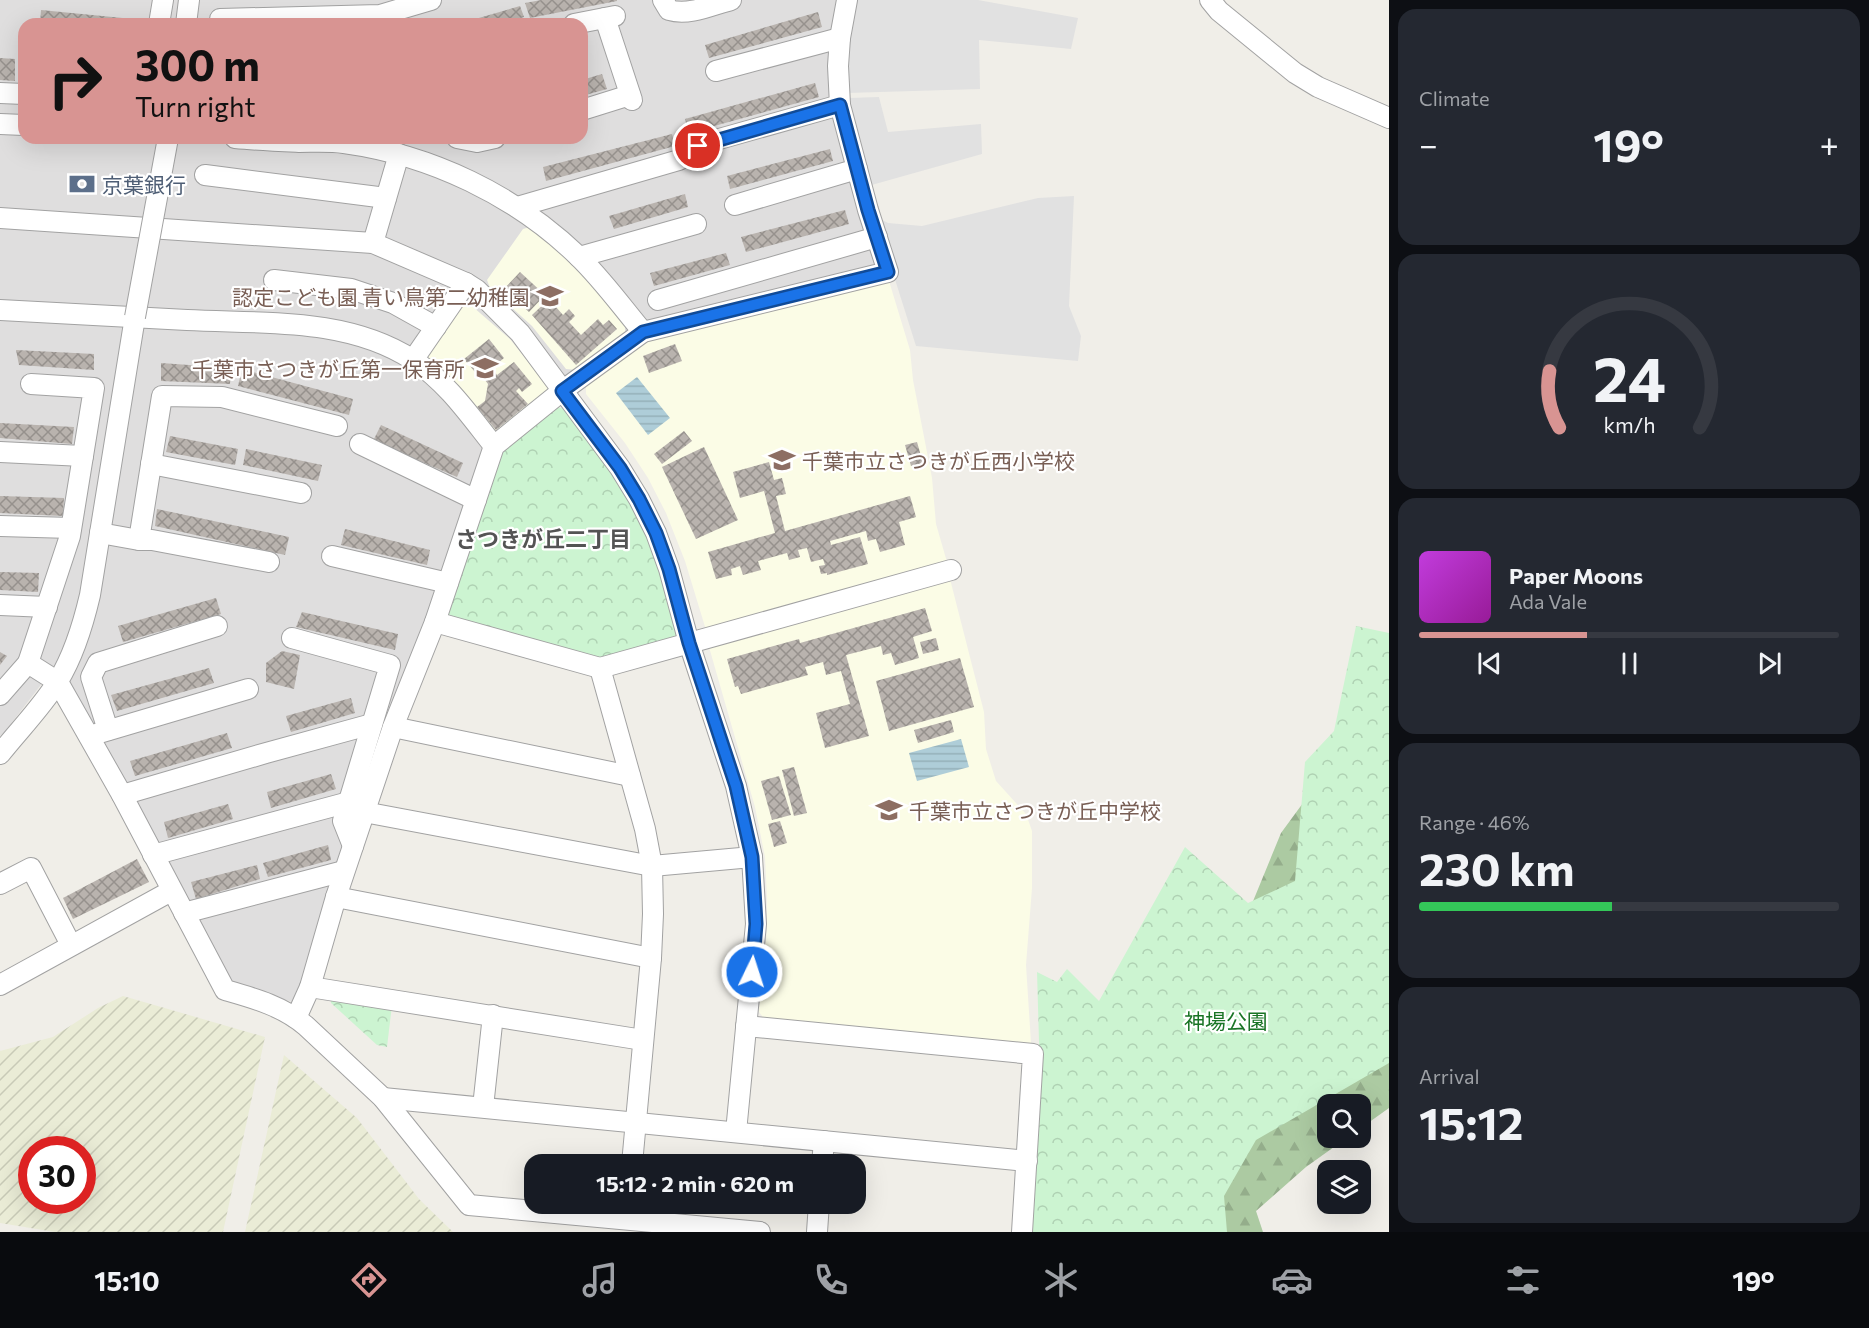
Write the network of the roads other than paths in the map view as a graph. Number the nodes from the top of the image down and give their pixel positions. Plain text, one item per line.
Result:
1 (163, 0) edge
2 (189, 0) edge
3 (431, 0) edge
4 (663, 0) edge
5 (731, 0) edge
6 (848, 0) edge
7 (1210, 0) edge
8 (160, 18) edge
9 (187, 18) edge
10 (260, 18) edge
11 (588, 21) edge
12 (840, 38) junction
13 (716, 71) dead end
14 (0, 93) edge
15 (18, 94) edge
16 (840, 105) junction
17 (588, 109) edge
18 (1389, 118) edge
19 (0, 124) edge
20 (18, 125) edge
21 (167, 144) edge
22 (355, 144) edge
23 (698, 146) dead end
24 (399, 154) junction
25 (679, 160) dead end
26 (857, 169) junction
27 (205, 175) dead end
28 (386, 198) junction
29 (735, 204) dead end
30 (516, 207) junction
31 (0, 218) edge
32 (696, 224) dead end
33 (877, 237) junction
34 (373, 243) junction
35 (579, 257) junction
36 (274, 280) dead end
37 (466, 283) junction
38 (658, 300) dead end
39 (0, 309) edge
40 (135, 317) junction
41 (436, 327) junction
42 (643, 332) junction
43 (413, 360) junction
44 (31, 384) dead end
45 (562, 391) junction
46 (337, 426) dead end
47 (360, 444) dead end
48 (494, 446) junction
49 (0, 452) edge
50 (83, 456) junction
51 (151, 464) junction
52 (301, 493) dead end
53 (476, 500) junction
54 (0, 526) edge
55 (71, 528) junction
56 (100, 533) junction
57 (139, 540) junction
58 (332, 556) dead end
59 (269, 562) dead end
60 (951, 570) dead end
61 (448, 583) junction
62 (0, 605) edge
63 (46, 607) junction
64 (435, 622) junction
65 (217, 626) dead end
66 (292, 638) dead end
67 (689, 643) junction
68 (28, 663) junction
69 (600, 668) junction
70 (58, 682) junction
71 (248, 689) dead end
72 (0, 695) edge
73 (372, 724) junction
74 (393, 727) junction
75 (108, 730) junction
76 (88, 736) junction
77 (0, 754) edge
78 (630, 776) junction
79 (122, 795) junction
80 (357, 807) junction
81 (153, 855) junction
82 (752, 857) junction
83 (652, 866) junction
84 (344, 871) junction
85 (0, 884) edge
86 (171, 891) junction
87 (336, 897) junction
88 (184, 913) junction
89 (71, 945) junction
90 (651, 958) junction
91 (0, 985) edge
92 (310, 987) junction
93 (493, 1015) junction
94 (296, 1018) junction
95 (746, 1026) junction
96 (643, 1040) junction
97 (383, 1098) junction
98 (483, 1107) junction
99 (636, 1122) junction
100 (736, 1132) junction
101 (824, 1141) junction
102 (633, 1154) edge
103 (823, 1154) edge
104 (1027, 1161) junction
105 (524, 1207) edge
106 (646, 1214) edge
107 (818, 1214) edge
108 (760, 1232) edge
109 (817, 1232) edge
110 (1022, 1232) edge

1 - 8 street
2 - 9 street
3 - 10 street
4 - 5 street
6 - 12 street
7 - 18 street
11 - 17 street
12 - 13 street
12 - 16 street
14 - 15 street
16 - 23 street
16 - 26 street
19 - 20 street
21 - 40 street, bridge
22 - 24 street
24 - 28 street
24 - 30 street
25 - 30 street
26 - 29 street
26 - 33 street
27 - 28 street
28 - 34 street
30 - 35 street
31 - 34 street
32 - 35 street
33 - 38 street
33 - 42 street
34 - 37 street
35 - 42 street
36 - 41 street
37 - 41 street
37 - 45 street
39 - 40 street
40 - 43 street
40 - 56 street
41 - 43 street
42 - 45 street
43 - 48 street
44 - 50 street
45 - 48 street
45 - 67 street
46 - 51 street
47 - 53 street
48 - 53 street
49 - 50 street
50 - 55 street
51 - 52 street
51 - 57 street
53 - 61 street
54 - 55 street
55 - 63 street
56 - 57 street
56 - 70 street
57 - 59 street
58 - 61 street
60 - 67 street
61 - 64 street
62 - 63 street
63 - 68 street
64 - 69 street
64 - 74 street
65 - 75 street
66 - 73 street
67 - 69 street
67 - 82 street
68 - 70 street
68 - 72 street
69 - 78 street
70 - 76 street
70 - 77 street
71 - 75 street
73 - 79 street
73 - 80 street
74 - 78 street
74 - 80 street
75 - 76 street
76 - 79 street
78 - 83 street
79 - 81 street
80 - 81 street
80 - 83 street
80 - 84 street
81 - 86 street
82 - 83 street
82 - 95 street
83 - 90 street
84 - 87 street
84 - 88 street
85 - 89 street
86 - 88 street
86 - 89 street
87 - 90 street
87 - 92 street
88 - 94 street
89 - 91 street
90 - 96 street
92 - 93 street
92 - 94 street
93 - 96 street
93 - 98 street
94 - 97 street
95 - 100 street
95 - 104 street
96 - 99 street
97 - 98 street
97 - 105 street
98 - 99 street
99 - 100 street
99 - 102 street
100 - 101 street
101 - 103 street
101 - 104 street
104 - 110 street
106 - 108 street
107 - 109 street

